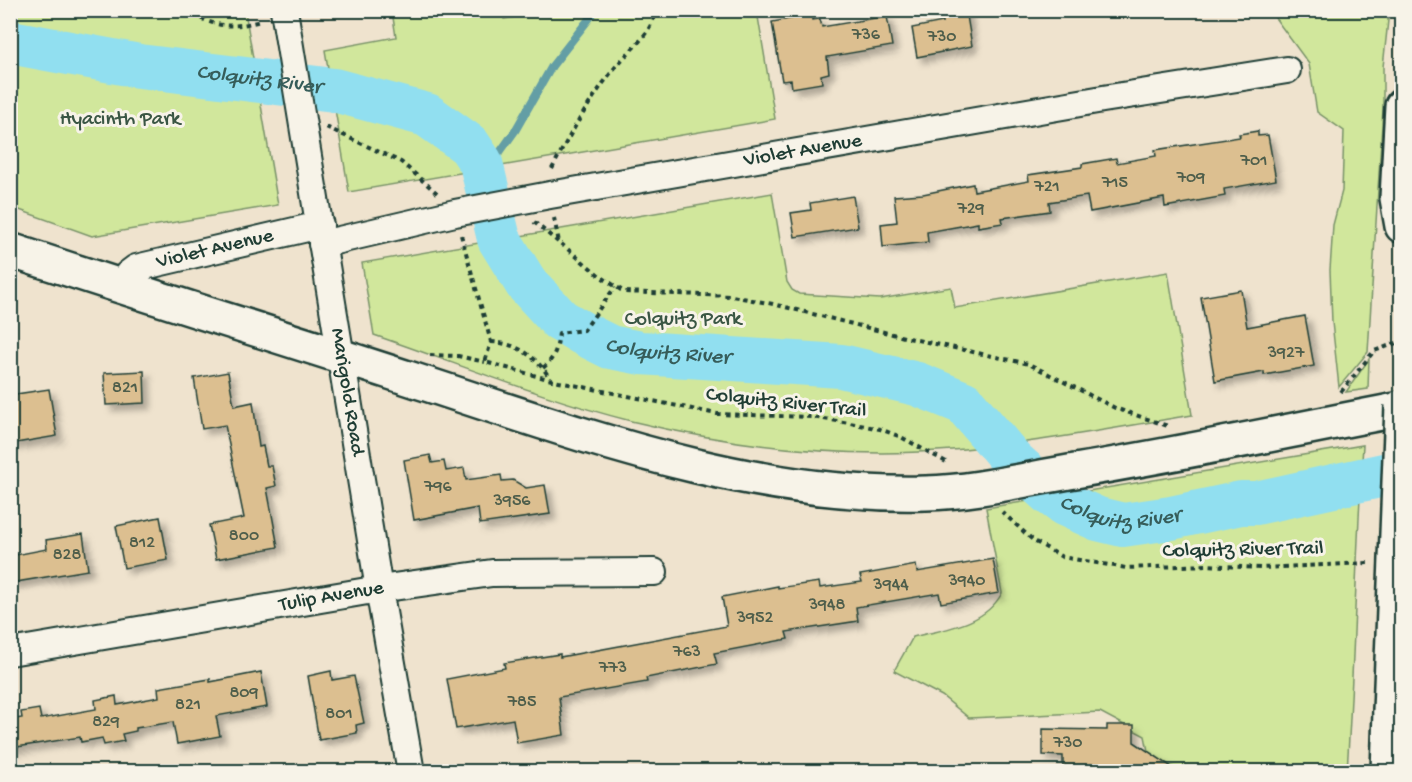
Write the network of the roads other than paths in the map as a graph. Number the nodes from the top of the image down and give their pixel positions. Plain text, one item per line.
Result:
1 (285, 13) edge
2 (1287, 69) dead end
3 (1401, 106) edge
4 (1401, 226) edge
5 (321, 235) junction
6 (11, 250) edge
7 (123, 288) junction
8 (341, 356) junction
9 (1401, 408) edge
10 (654, 572) dead end
11 (379, 589) junction
12 (10, 652) edge
13 (411, 771) edge
14 (1388, 771) edge

1 - 5 street, Marigold Road
2 - 5 street, Violet Avenue
3 - 4 main road
5 - 7 street, Violet Avenue
5 - 8 street, Marigold Road
6 - 7 main road
7 - 8 main road
8 - 9 main road
8 - 11 street, Marigold Road
9 - 14 main road, bridge
10 - 11 street, Tulip Avenue
11 - 12 street, Tulip Avenue
11 - 13 street, Marigold Road

